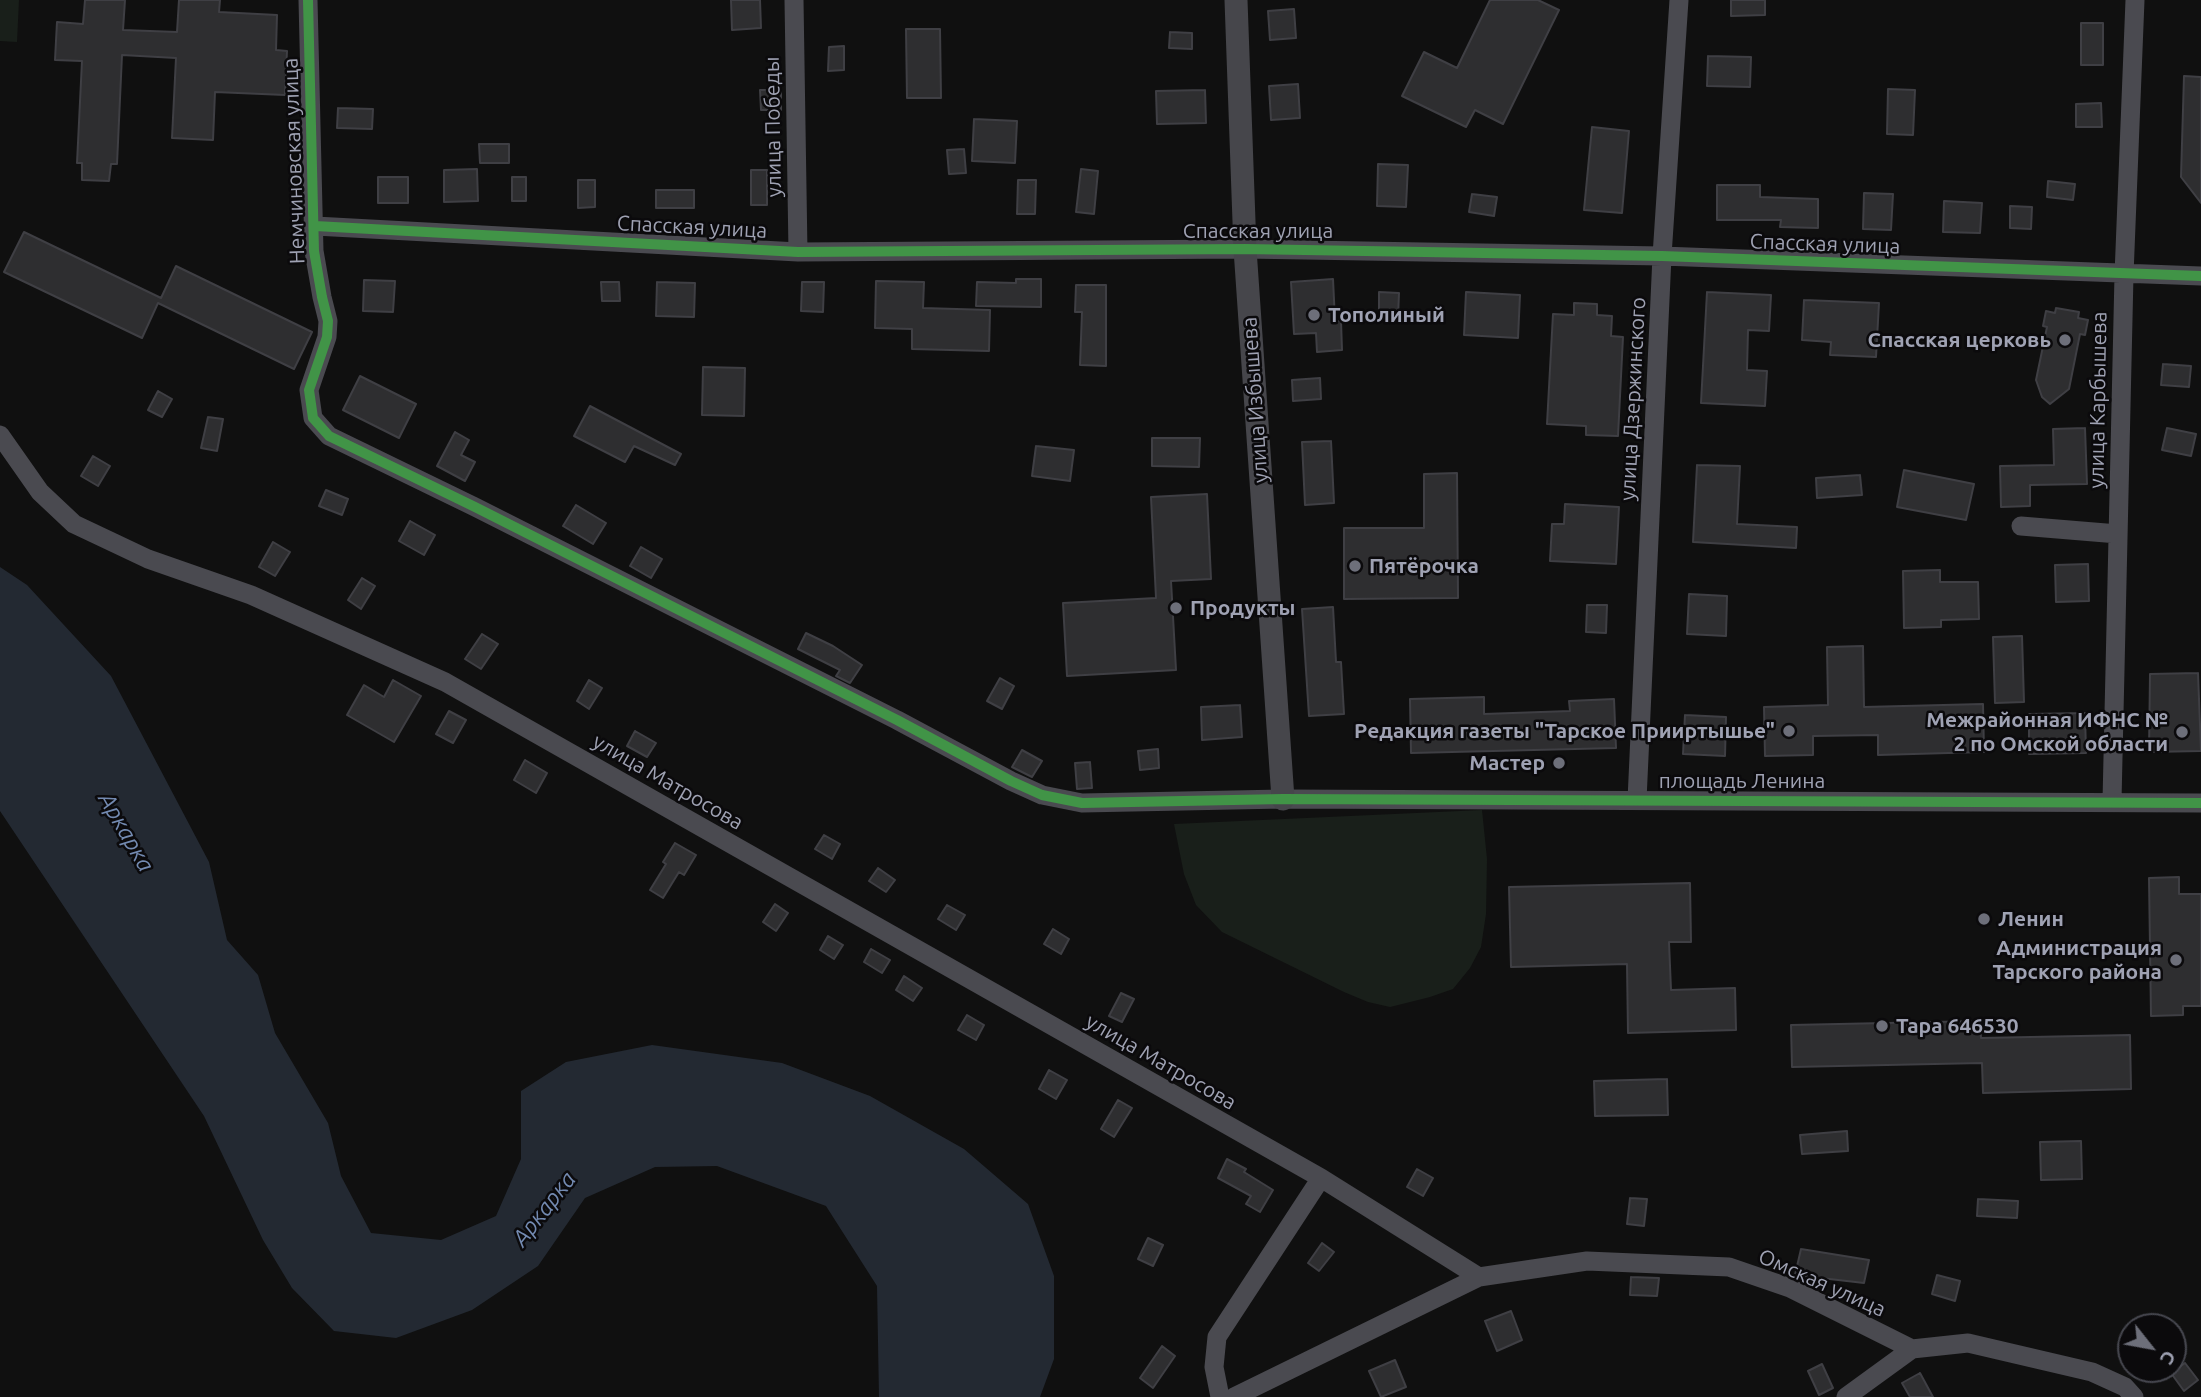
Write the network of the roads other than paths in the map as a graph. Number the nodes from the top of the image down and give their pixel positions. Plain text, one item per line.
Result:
1 (308, 0) edge
2 (794, 0) edge
3 (1236, 0) edge
4 (1679, 0) edge
5 (2135, 0) edge
6 (315, 226) junction
7 (1245, 249) junction
8 (798, 252) junction
9 (1662, 256) junction
10 (2124, 275) junction
11 (2201, 276) edge
12 (0, 435) edge
13 (329, 436) joint
14 (2021, 526) dead end
15 (2118, 534) junction
16 (1283, 799) junction
17 (1637, 800) junction
18 (2112, 802) junction
19 (2201, 803) edge
20 (1321, 1178) junction
21 (1479, 1278) junction
22 (1912, 1349) junction
23 (1220, 1397) edge
24 (1234, 1397) edge
25 (1846, 1397) edge
26 (2134, 1397) edge

1 - 6 street, Немчиновская улица
2 - 8 street, улица Победы
3 - 7 main road, улица Избышева
4 - 9 street, улица Дзержинского
5 - 10 street, улица Карбышева
6 - 8 street, Спасская улица
6 - 13 street, Немчиновская улица
7 - 8 street, Спасская улица
7 - 9 street, Спасская улица
7 - 16 main road, улица Избышева
9 - 10 street, Спасская улица
9 - 17 street, улица Дзержинского
10 - 11 street, Спасская улица
10 - 15 street, улица Карбышева
12 - 20 street, улица Матросова
13 - 16 street, площадь Ленина
14 - 15 street
15 - 18 street, улица Карбышева
16 - 17 street, площадь Ленина
17 - 18 street, площадь Ленина
18 - 19 street, площадь Ленина
20 - 21 street
20 - 23 street
21 - 22 street, Омская улица
21 - 24 street, Омская улица
22 - 25 street
22 - 26 street

